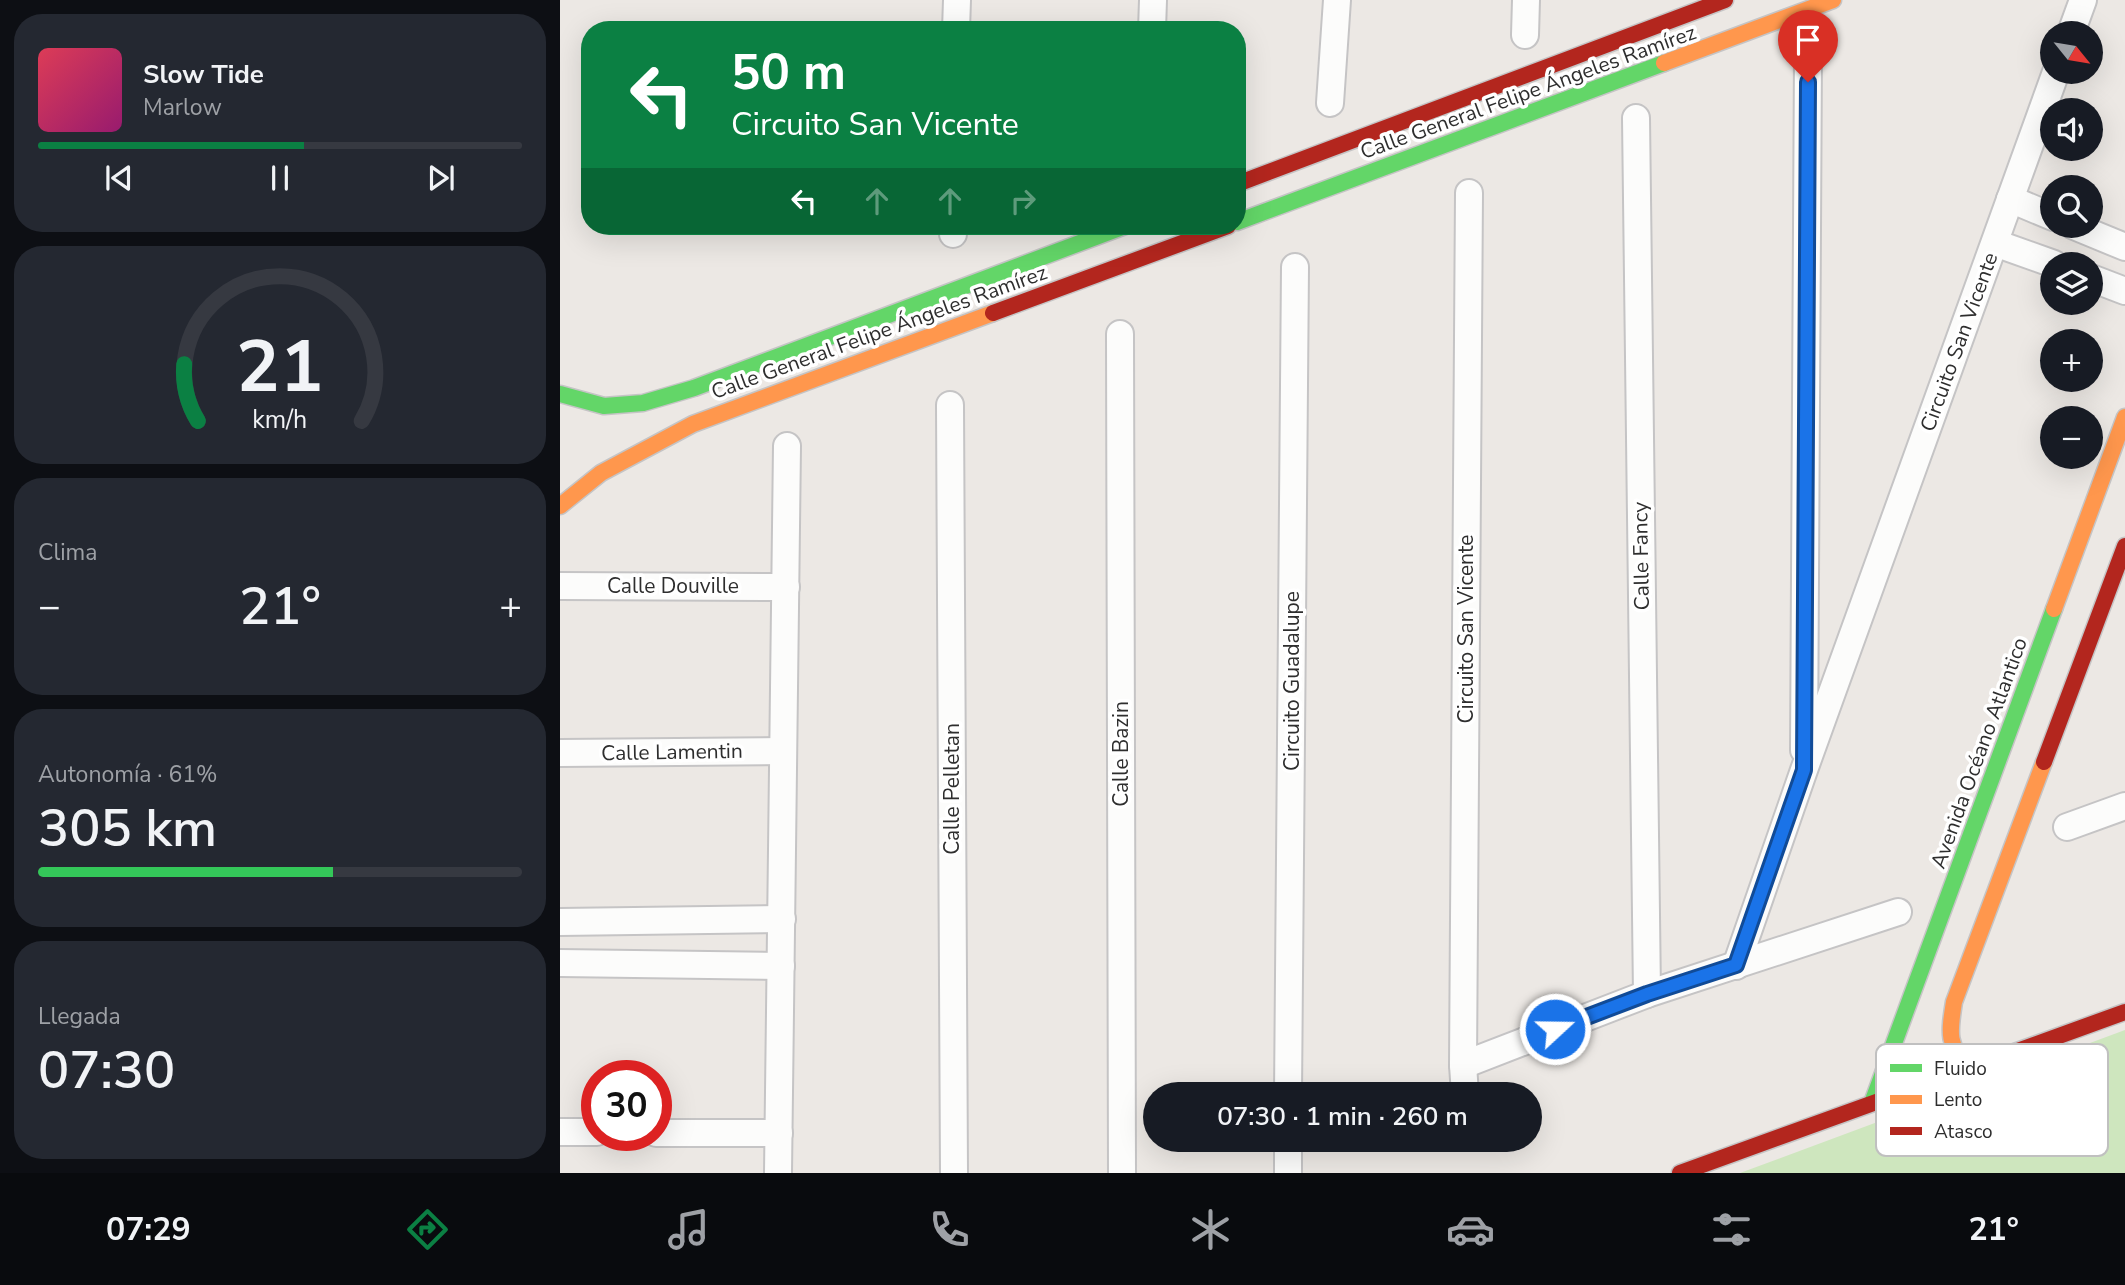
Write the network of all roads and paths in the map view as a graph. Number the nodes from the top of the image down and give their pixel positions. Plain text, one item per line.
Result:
1 (957, 0) edge
2 (1153, 0) edge
3 (1337, 0) edge
4 (1526, 0) edge
5 (1833, 0) edge
6 (2083, 0) edge
7 (1717, 19) edge
8 (956, 21) edge
9 (1152, 21) edge
10 (2075, 21) edge
11 (1525, 35) dead end
12 (1808, 55) dead end
13 (2052, 84) edge
14 (1330, 103) dead end
15 (1636, 118) dead end
16 (1246, 181) edge
17 (1469, 193) dead end
18 (2010, 199) junction
19 (2040, 212) edge
20 (1246, 218) edge
21 (1101, 235) edge
22 (1203, 235) edge
23 (2103, 238) edge
24 (1995, 243) junction
25 (2125, 247) edge
26 (2040, 259) edge
27 (1295, 267) dead end
28 (2103, 282) edge
29 (2125, 290) edge
30 (1120, 334) dead end
31 (560, 394) edge
32 (950, 405) dead end
33 (2125, 417) edge
34 (788, 446) dead end
35 (560, 506) edge
36 (2125, 546) edge
37 (560, 586) edge
38 (786, 587) junction
39 (783, 751) junction
40 (560, 754) edge
41 (1804, 770) junction
42 (2125, 806) edge
43 (2067, 827) dead end
44 (1898, 912) dead end
45 (782, 919) junction
46 (560, 922) edge
47 (560, 963) edge
48 (1736, 965) junction
49 (781, 966) junction
50 (1647, 994) junction
51 (2125, 1012) edge
52 (1893, 1044) edge
53 (1951, 1044) edge
54 (2037, 1044) edge
55 (1463, 1065) junction
56 (1288, 1082) edge
57 (1464, 1082) edge
58 (1876, 1091) edge
59 (1876, 1101) edge
60 (1872, 1102) junction
61 (560, 1132) edge
62 (581, 1132) edge
63 (672, 1133) edge
64 (779, 1133) junction
65 (1288, 1152) edge
66 (1696, 1169) edge
67 (778, 1173) edge
68 (954, 1173) edge
69 (1122, 1173) edge
70 (1288, 1173) edge
71 (1680, 1173) edge

1 - 8 street
2 - 9 street
3 - 14 street
4 - 11 street
5 - 7 street, Calle General Felipe Ángeles Ramírez
6 - 10 street
7 - 16 street, Calle General Felipe Ángeles Ramírez
7 - 20 street, Calle General Felipe Ángeles Ramírez
12 - 41 street, Circuito San Vicente
13 - 18 street, Circuito San Vicente
15 - 50 street, Calle Fancy
17 - 55 street, Circuito San Vicente
18 - 19 street
18 - 24 street, Circuito San Vicente
21 - 31 street, Calle General Felipe Ángeles Ramírez
22 - 35 street, Calle General Felipe Ángeles Ramírez
23 - 25 street
24 - 26 street
24 - 41 street, Circuito San Vicente
27 - 56 street, Circuito Guadalupe
28 - 29 street
30 - 69 street, Calle Bazin
32 - 68 street, Calle Pelletan
33 - 52 street, Avenida Océano Atlantico
34 - 38 street
36 - 53 street
37 - 38 street, Calle Douville
38 - 39 street
39 - 40 street, Calle Lamentin
39 - 45 street
41 - 48 street, Circuito San Vicente
42 - 43 street
44 - 48 street
45 - 46 street
45 - 49 street
47 - 49 street
48 - 50 street
49 - 64 street
50 - 55 street
51 - 54 street
55 - 57 street, Circuito San Vicente
58 - 60 street, Avenida Océano Atlantico
59 - 60 street
60 - 66 street
61 - 62 street
63 - 64 street
64 - 67 street
65 - 70 street
66 - 71 street

